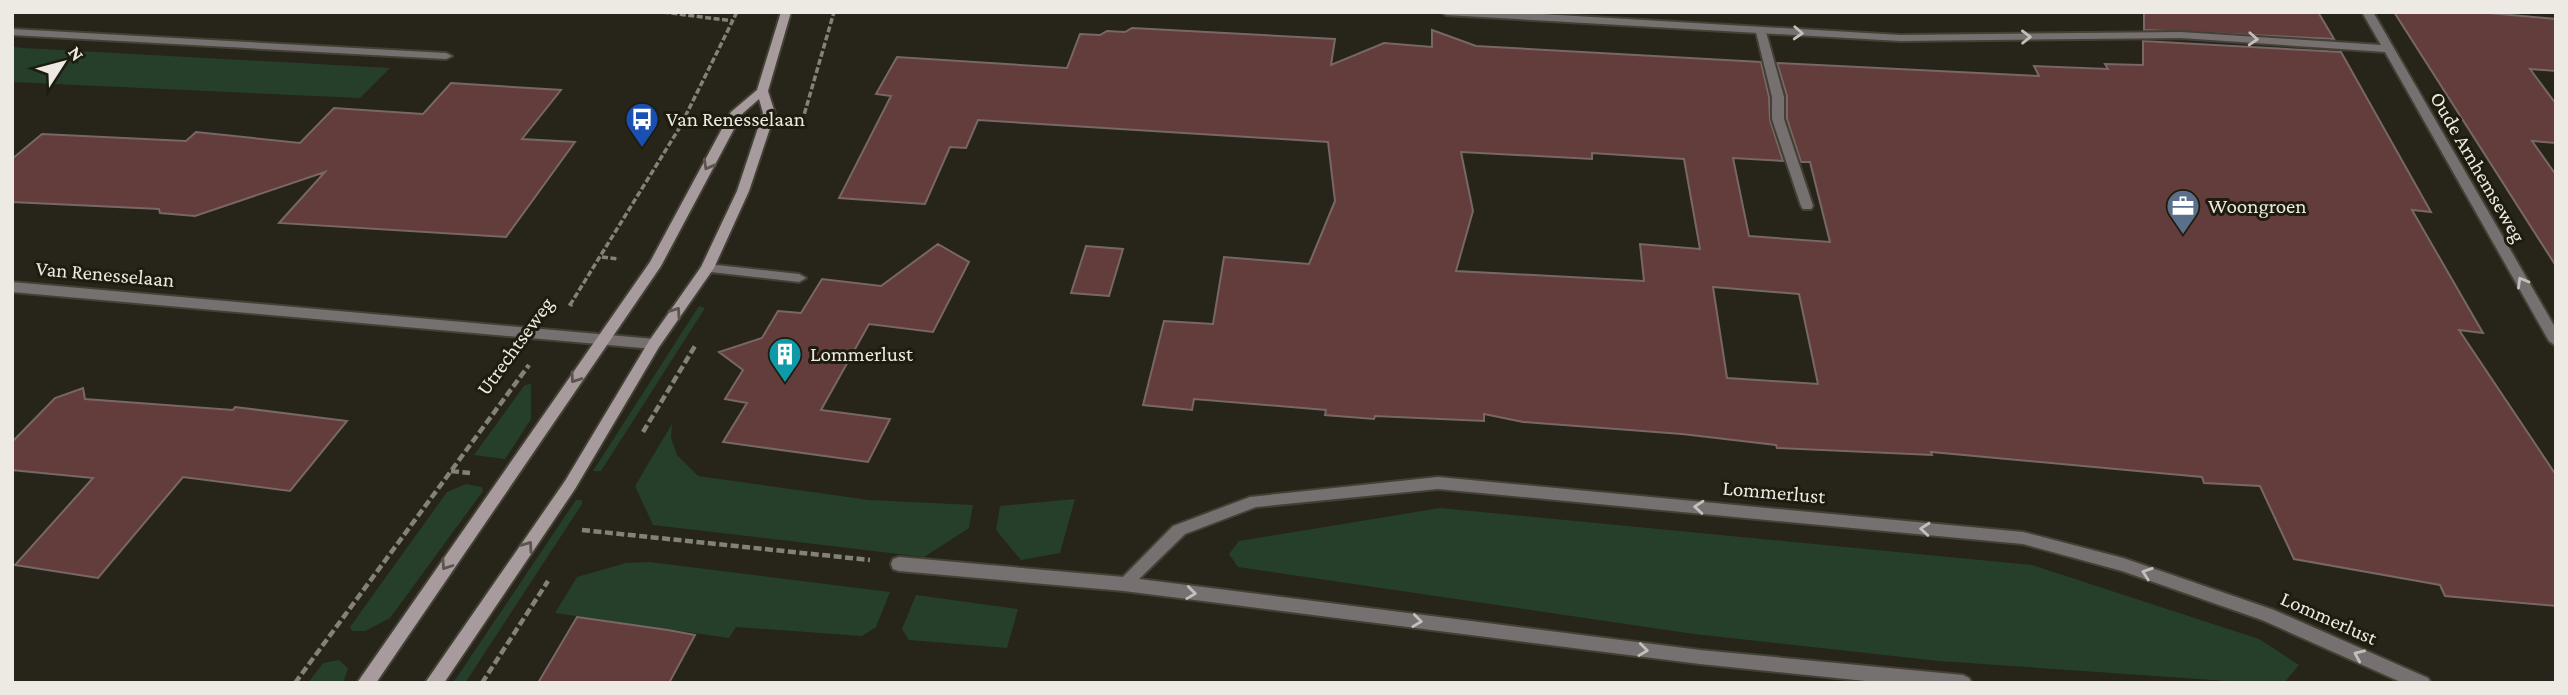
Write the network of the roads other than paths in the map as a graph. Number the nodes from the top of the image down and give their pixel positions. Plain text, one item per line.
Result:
1 (786, 12) edge
2 (1446, 12) edge
3 (2367, 12) edge
4 (1682, 18) edge
5 (12, 32) edge
6 (1761, 32) junction
7 (2386, 49) junction
8 (446, 56) dead end
9 (762, 91) junction
10 (1807, 206) dead end
11 (707, 268) junction
12 (799, 278) dead end
13 (12, 288) edge
14 (603, 337) junction
15 (2556, 341) edge
16 (654, 344) junction
17 (899, 564) road end
18 (1124, 584) junction
19 (366, 683) edge
20 (434, 683) edge
21 (1963, 683) edge
22 (2422, 683) edge

1 - 9 main road
2 - 4 street
3 - 7 street, Oude Arnhemseweg
4 - 6 street
5 - 8 street
6 -> 7 street
6 - 10 street
15 -> 7 street, Oude Arnhemseweg
9 - 11 main road
9 -> 14 main road
11 - 12 street
16 -> 11 main road
13 - 14 street, Van Renesselaan
14 - 16 street, Van Renesselaan
14 -> 19 main road
20 -> 16 main road
17 - 18 street
18 -> 21 street
22 -> 18 street, Lommerlust

